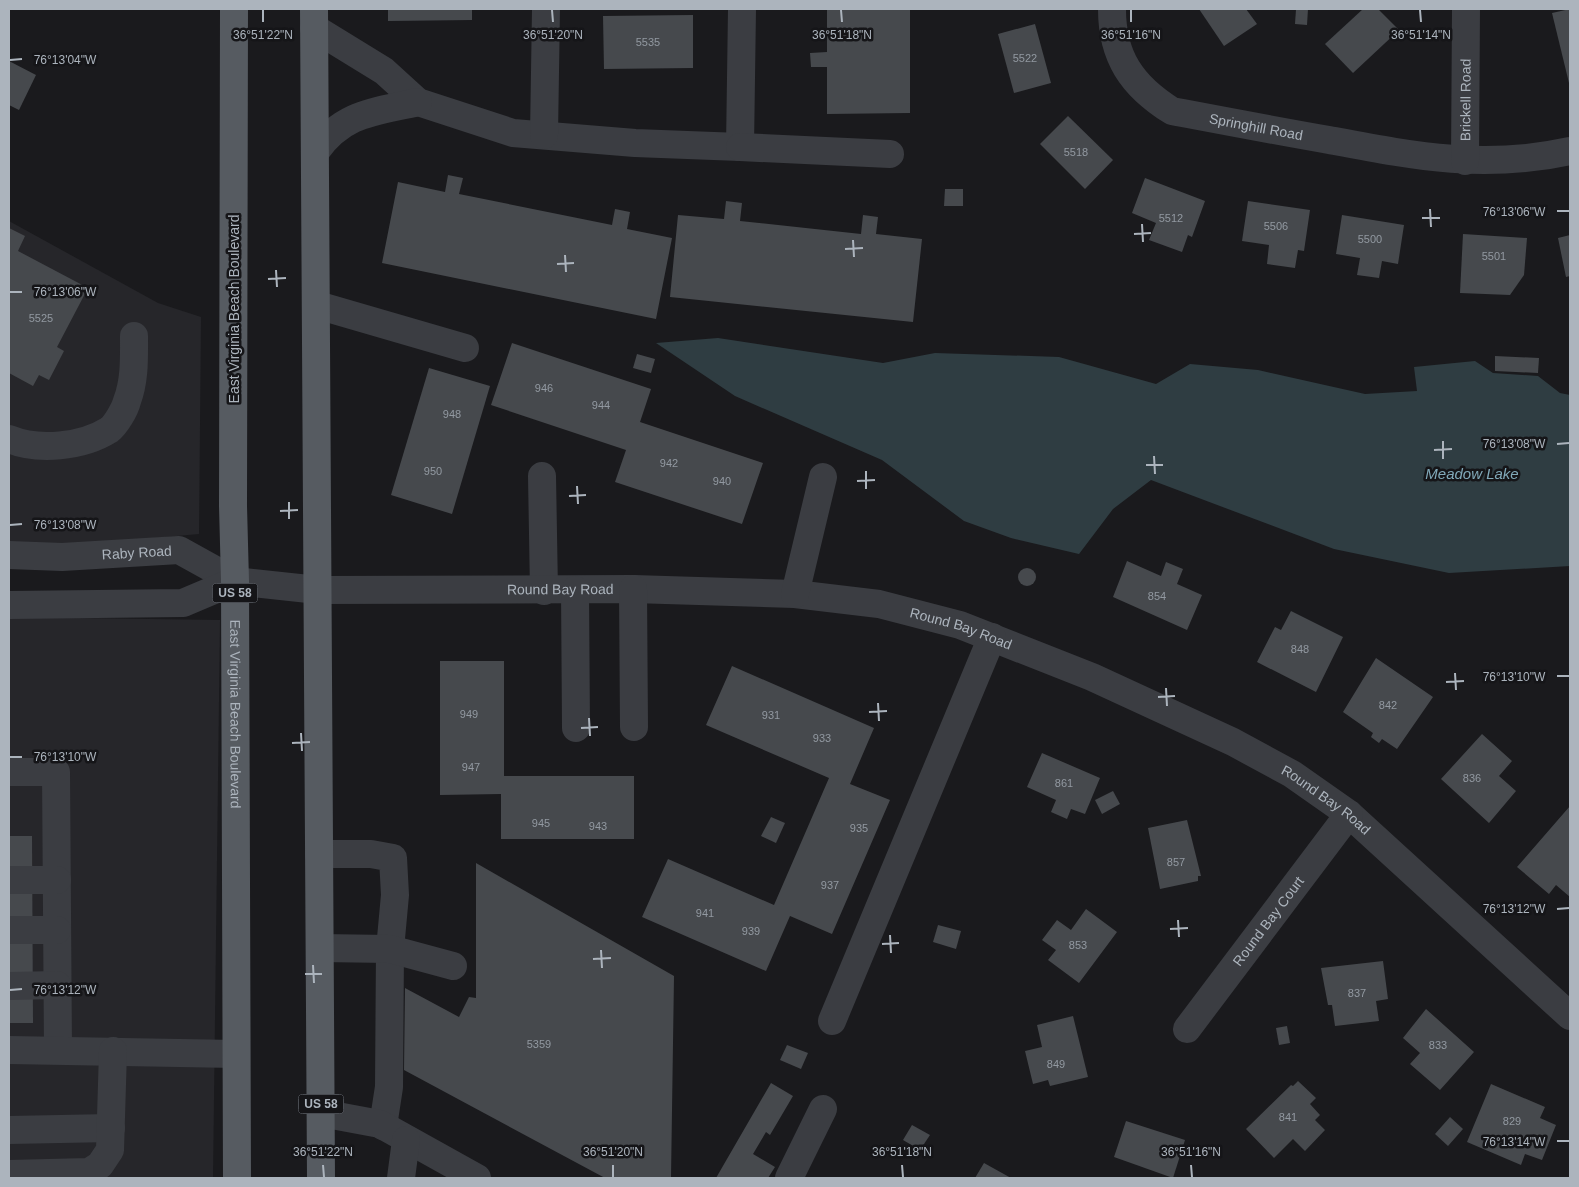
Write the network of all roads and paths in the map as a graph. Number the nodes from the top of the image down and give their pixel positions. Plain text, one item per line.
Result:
1 (234, 9) edge
2 (546, 9) edge
3 (742, 9) edge
4 (1112, 9) edge
5 (1466, 9) edge
6 (314, 18) edge
7 (418, 102) junction
8 (544, 136) junction
9 (740, 147) junction
10 (316, 151) junction
11 (1570, 151) edge
12 (890, 154) dead end
13 (1465, 161) junction
14 (317, 305) junction
15 (134, 336) dead end
16 (465, 348) dead end
17 (9, 438) edge
18 (542, 476) dead end
19 (823, 477) dead end
20 (9, 556) edge
21 (235, 581) junction
22 (318, 590) junction
23 (575, 590) junction
24 (633, 590) junction
25 (544, 591) junction
26 (796, 594) junction
27 (9, 605) edge
28 (992, 637) junction
29 (576, 728) dead end
30 (634, 728) dead end
31 (9, 772) edge
32 (1348, 814) junction
33 (319, 854) junction
34 (9, 880) edge
35 (57, 880) junction
36 (9, 930) edge
37 (57, 930) junction
38 (320, 948) junction
39 (390, 949) junction
40 (452, 966) dead end
41 (57, 985) junction
42 (9, 986) edge
43 (1570, 1016) edge
44 (832, 1021) dead end
45 (1188, 1030) dead end
46 (9, 1050) edge
47 (58, 1050) junction
48 (113, 1052) junction
49 (236, 1054) junction
50 (823, 1109) dead end
51 (321, 1113) junction
52 (110, 1128) junction
53 (9, 1130) edge
54 (395, 1133) junction
55 (9, 1174) edge
56 (236, 1178) edge
57 (321, 1178) edge
58 (401, 1178) edge
59 (477, 1178) edge
60 (790, 1178) edge

1 - 21 main road, East Virginia Beach Boulevard / US 58
2 - 8 street
3 - 9 street
4 - 13 street, Springhill Road
5 - 13 street, Brickell Road
6 - 7 street
6 - 10 main road, US 58
7 - 8 street
7 - 10 street
8 - 9 street
9 - 12 street
10 - 14 main road, US 58
11 - 13 street, Springhill Road
14 - 16 street
14 - 22 main road, US 58
15 - 17 street
18 - 25 street
19 - 26 street
20 - 21 street, Raby Road
21 - 22 street, Round Bay Road
21 - 27 street
21 - 49 main road, East Virginia Beach Boulevard / US 58
22 - 25 street, Round Bay Road
22 - 33 main road, US 58
23 - 24 street, Round Bay Road
23 - 25 street, Round Bay Road
23 - 29 street
24 - 26 street, Round Bay Road
24 - 30 street
26 - 28 street, Round Bay Road
28 - 32 street, Round Bay Road
28 - 44 street
31 - 35 street
32 - 43 street, Round Bay Road
32 - 45 street, Round Bay Court
33 - 38 main road, US 58
33 - 39 street
34 - 35 street
35 - 37 street
36 - 37 street
37 - 41 street
38 - 39 street
38 - 51 main road, US 58
39 - 40 street
39 - 54 street
41 - 42 street
41 - 47 street
46 - 47 street
47 - 48 street
48 - 49 street
48 - 52 street
49 - 56 main road, East Virginia Beach Boulevard / US 58
50 - 60 street
51 - 54 street
51 - 57 main road, US 58
52 - 53 street
52 - 55 street
54 - 58 street
54 - 59 street

